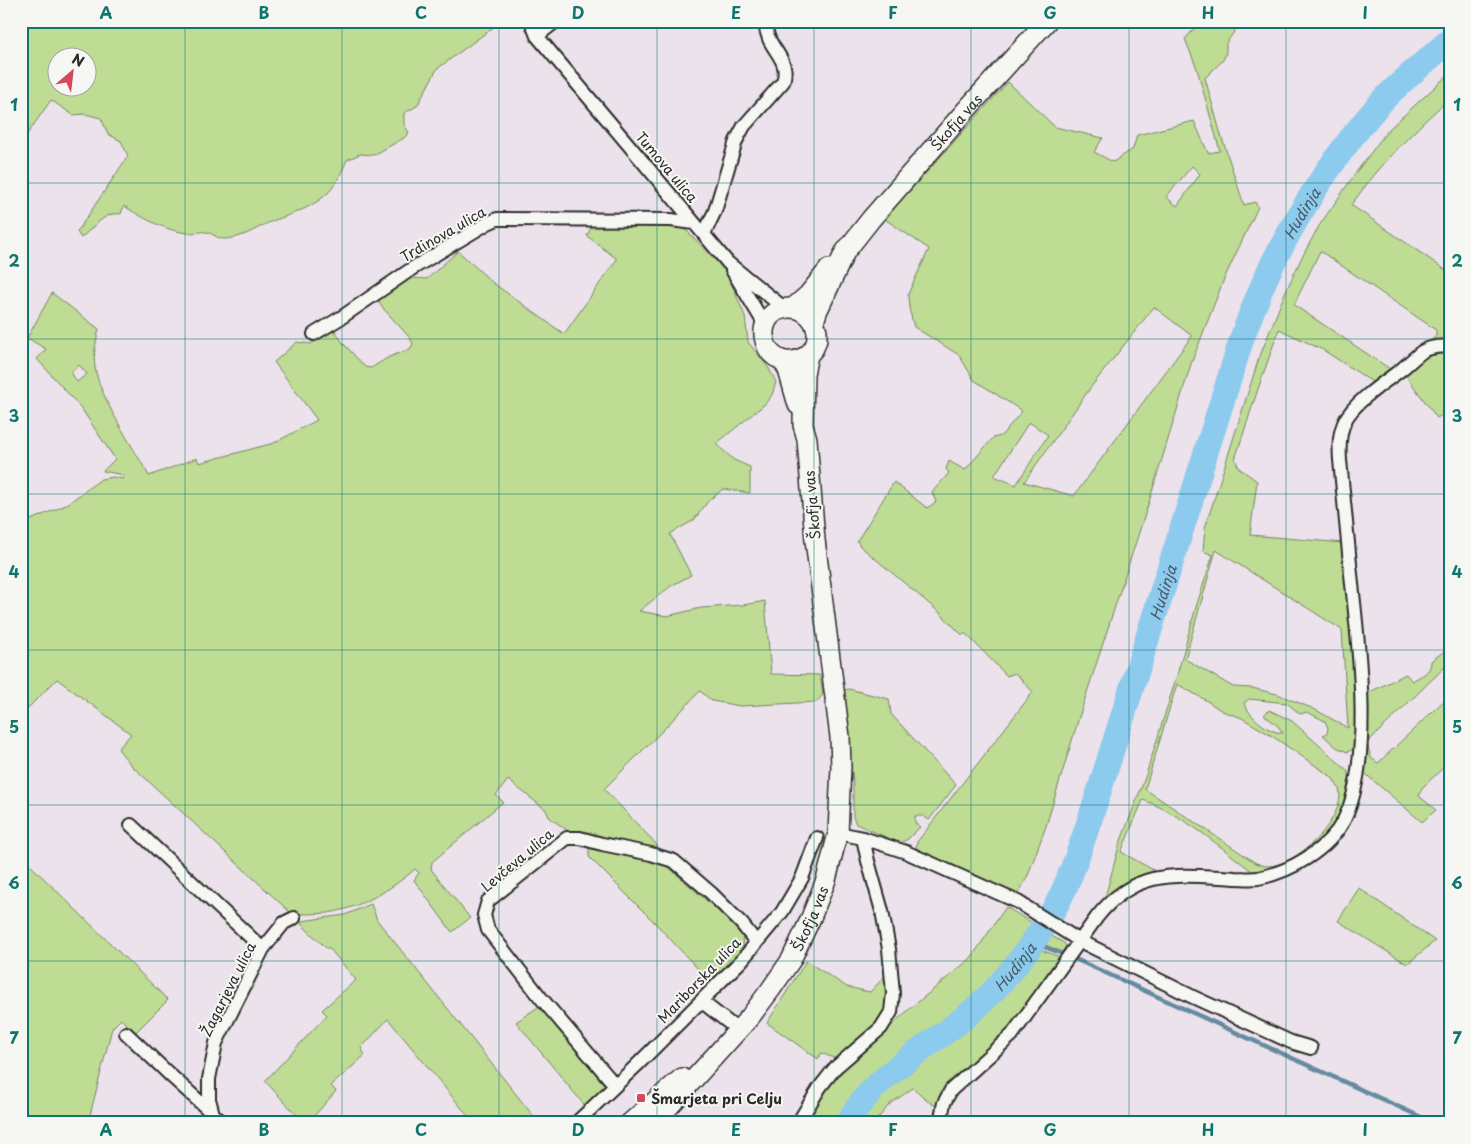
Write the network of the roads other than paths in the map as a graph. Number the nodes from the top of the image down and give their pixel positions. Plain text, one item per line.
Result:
1 (531, 21) edge
2 (556, 21) edge
3 (764, 21) edge
4 (1047, 21) edge
5 (537, 36) junction
6 (694, 223) junction
7 (704, 234) junction
8 (845, 252) junction
9 (728, 263) junction
10 (788, 308) junction
11 (814, 322) junction
12 (765, 325) junction
13 (314, 334) dead end
14 (1450, 347) edge
15 (808, 355) junction
16 (783, 361) junction
17 (803, 425) junction
18 (131, 824) dead end
19 (838, 833) junction
20 (817, 838) dead end
21 (863, 838) junction
22 (294, 918) dead end
23 (756, 942) junction
24 (1077, 945) junction
25 (263, 949) junction
26 (701, 1001) junction
27 (126, 1033) dead end
28 (732, 1036) junction
29 (1311, 1048) dead end
30 (615, 1086) junction
31 (212, 1118) edge
32 (223, 1123) edge
33 (576, 1123) edge
34 (630, 1123) edge
35 (651, 1123) edge
36 (798, 1123) edge
37 (940, 1123) edge

1 - 5 street, Tumova ulica
2 - 5 street
3 - 7 street
4 - 8 main road, Škofja vas
5 - 6 street, Tumova ulica
6 - 7 street, Tumova ulica
6 - 13 street, Trdinova ulica
7 - 9 street, Tumova ulica
8 - 10 main road
8 - 11 main road, Škofja vas
9 - 10 street, Tumova ulica
9 - 12 street
10 - 11 main road
10 - 12 main road
11 - 15 main road, Škofja vas
12 - 16 main road
14 - 24 street
15 - 16 main road
15 - 17 main road, Škofja vas
16 - 17 main road
17 - 19 main road, Škofja vas
18 - 25 street
19 - 21 street
19 - 28 main road, Škofja vas
20 - 23 street, Mariborska ulica
21 - 24 street
21 - 36 street
22 - 25 street, Žagarjeva ulica
23 - 26 street, Mariborska ulica
23 - 30 street, Levčeva ulica
24 - 29 street
24 - 37 street
25 - 31 street, Žagarjeva ulica
26 - 28 street
26 - 30 street, Mariborska ulica
27 - 31 street
28 - 34 main road
28 - 35 main road
30 - 33 street, Mariborska ulica
31 - 32 street

